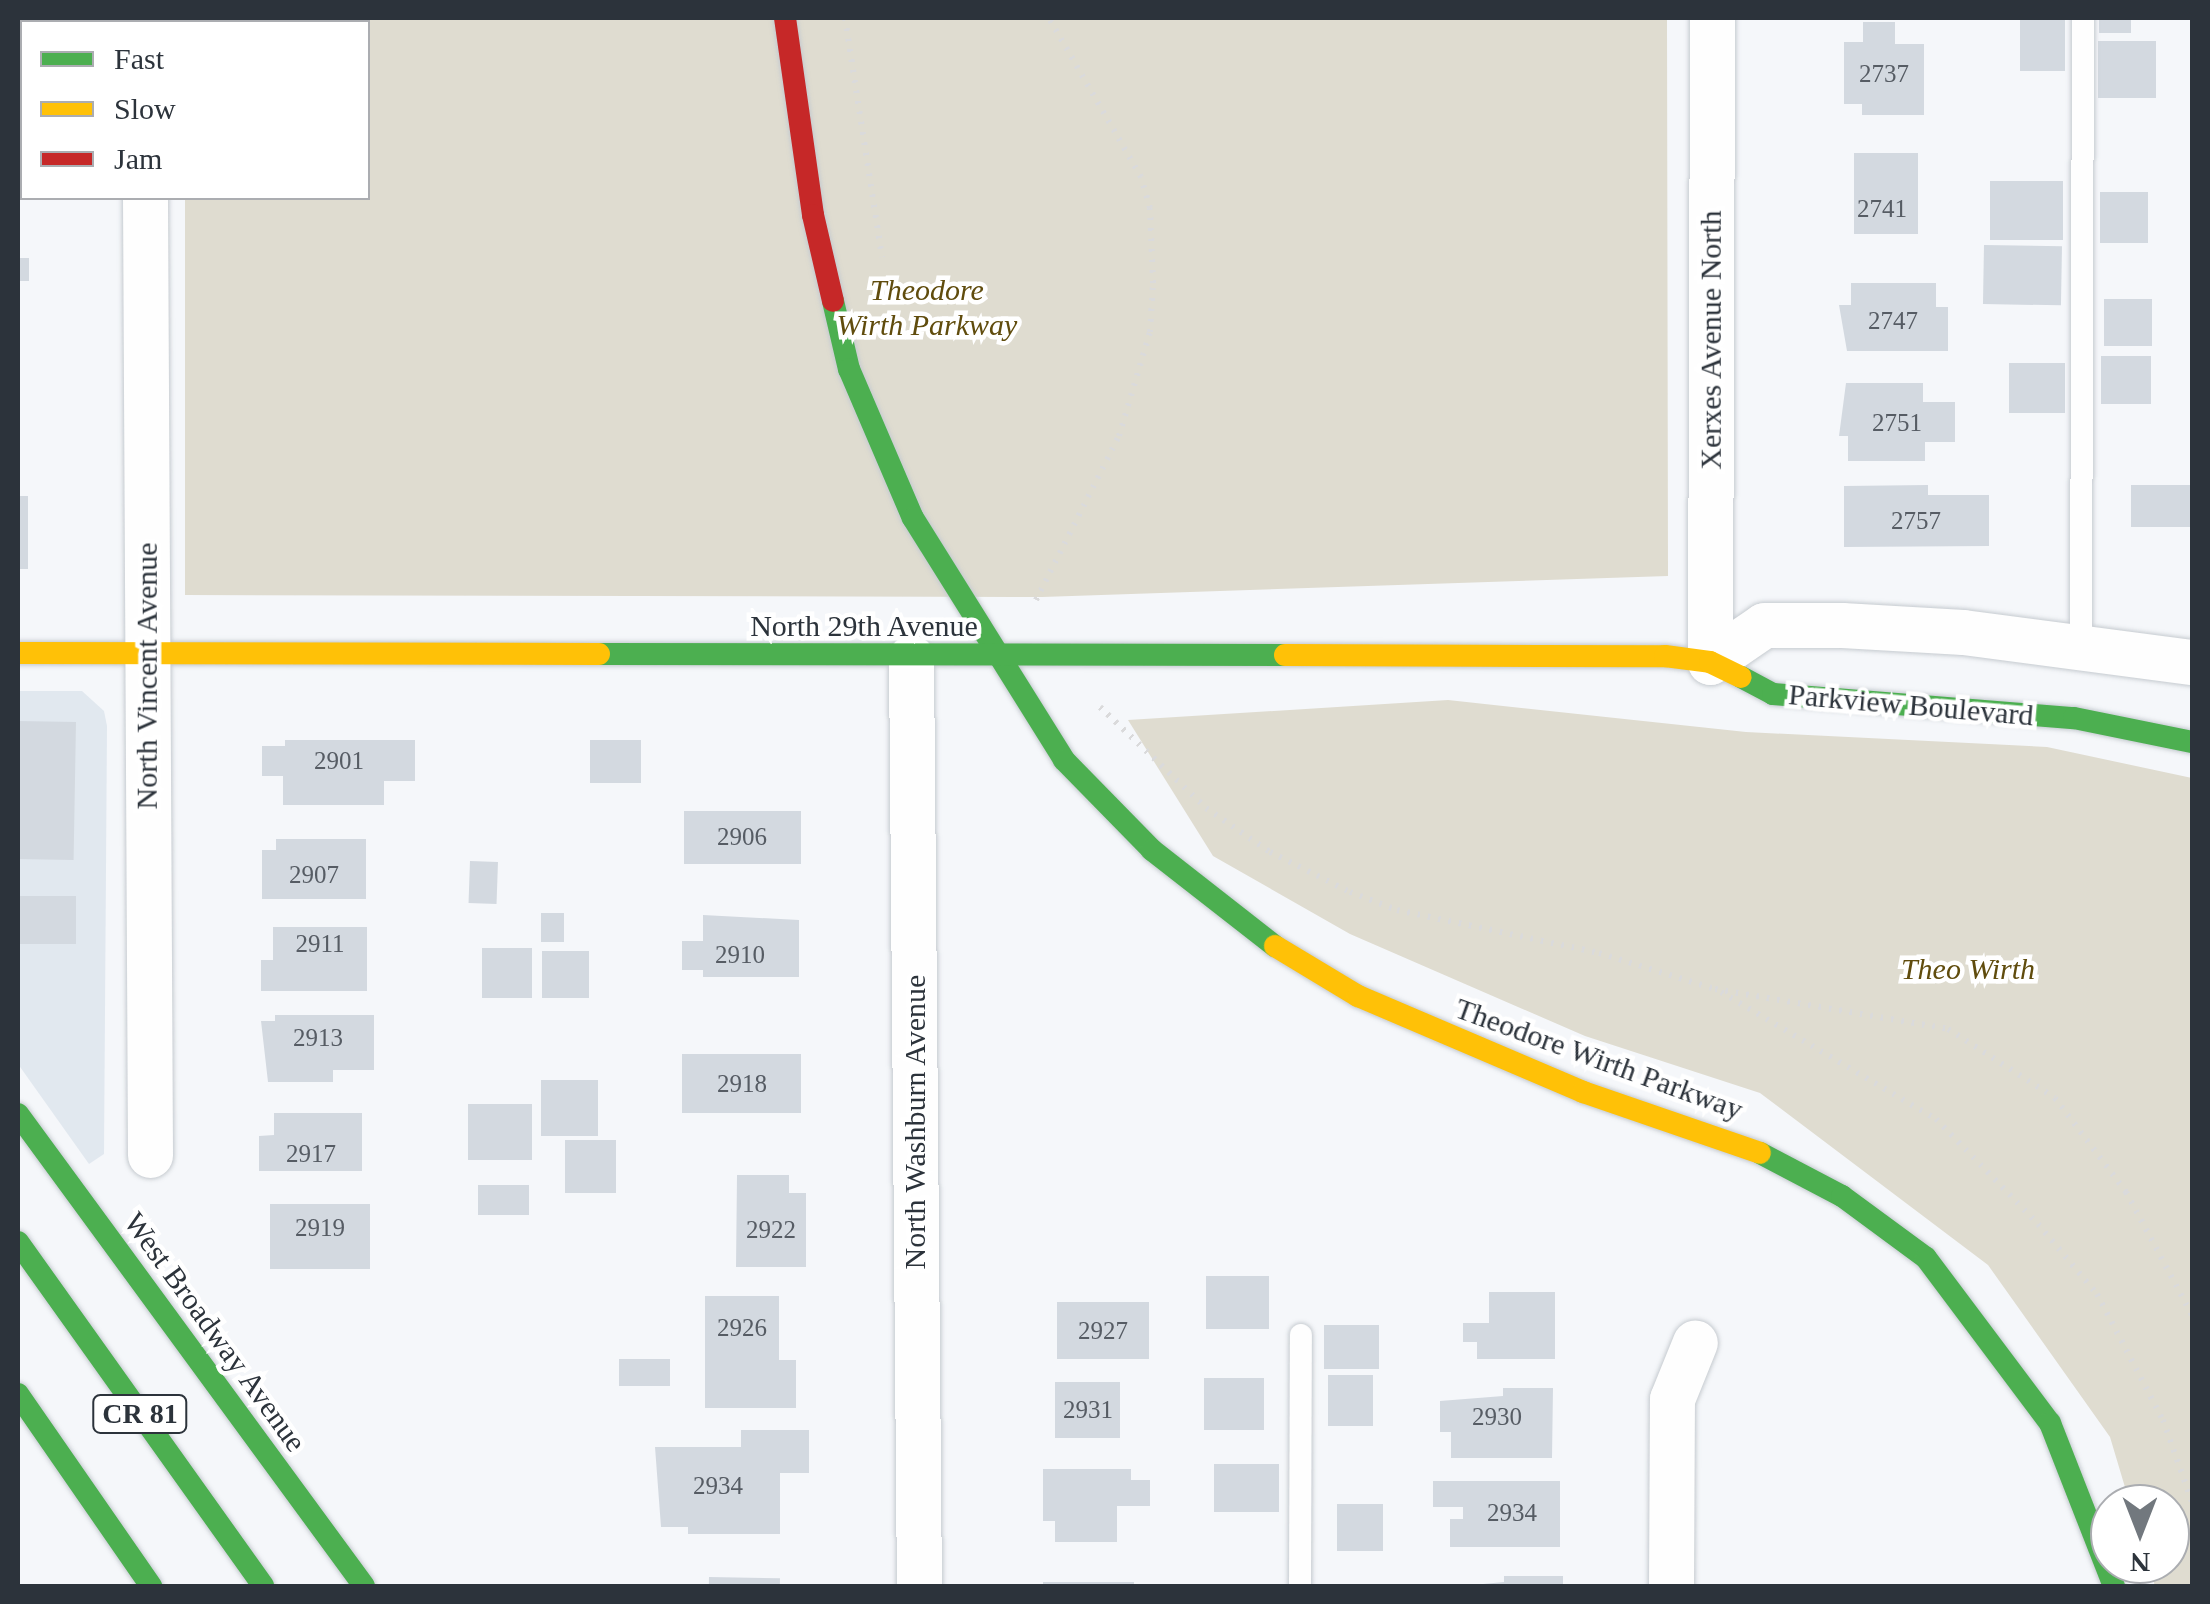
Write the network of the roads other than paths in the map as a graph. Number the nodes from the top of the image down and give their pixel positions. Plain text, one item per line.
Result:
1 (786, 18) edge
2 (1712, 18) edge
3 (2083, 18) edge
4 (145, 200) edge
5 (2082, 646) junction
6 (18, 653) edge
7 (148, 653) junction
8 (995, 656) junction
9 (911, 657) junction
10 (1710, 662) junction
11 (2192, 662) edge
12 (2192, 742) edge
13 (18, 1114) edge
14 (150, 1155) dead end
15 (18, 1242) edge
16 (1301, 1335) dead end
17 (1694, 1342) dead end
18 (18, 1394) edge
19 (2090, 1514) edge
20 (150, 1586) edge
21 (263, 1586) edge
22 (364, 1586) edge
23 (919, 1586) edge
24 (1300, 1586) edge
25 (1671, 1586) edge

1 - 8 street, Theodore Wirth Parkway
2 - 10 street, Xerxes Avenue North
3 - 5 lane
4 - 7 street, North Vincent Avenue
5 - 10 street
5 - 11 street
6 - 7 street, North 29th Avenue
7 - 9 street, North 29th Avenue
7 - 14 street, North Vincent Avenue
8 - 9 street, North 29th Avenue
8 - 10 street, North 29th Avenue
8 - 19 street, Theodore Wirth Parkway
9 - 23 street, North Washburn Avenue
10 - 12 street, Parkview Boulevard
13 - 22 street, West Broadway Avenue / CR 81
15 - 21 street, CR 81
16 - 24 lane
17 - 25 street
18 - 20 street

